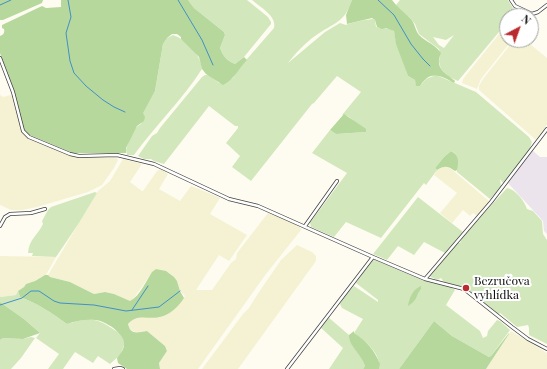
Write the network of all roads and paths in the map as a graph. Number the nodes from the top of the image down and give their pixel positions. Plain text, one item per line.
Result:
1 (511, 0) edge
2 (547, 5) edge
3 (0, 58) edge
4 (547, 129) edge
5 (337, 181) dead end
6 (45, 209) dead end
7 (0, 226) edge
8 (305, 226) junction
9 (373, 257) junction
10 (425, 279) junction
11 (547, 349) edge
12 (114, 369) edge
13 (123, 369) edge
14 (287, 369) edge

1 - 2 street
3 - 8 street
4 - 10 street
5 - 8 street
6 - 7 street
8 - 9 street
9 - 10 street
9 - 14 street
10 - 11 street
12 - 13 street

